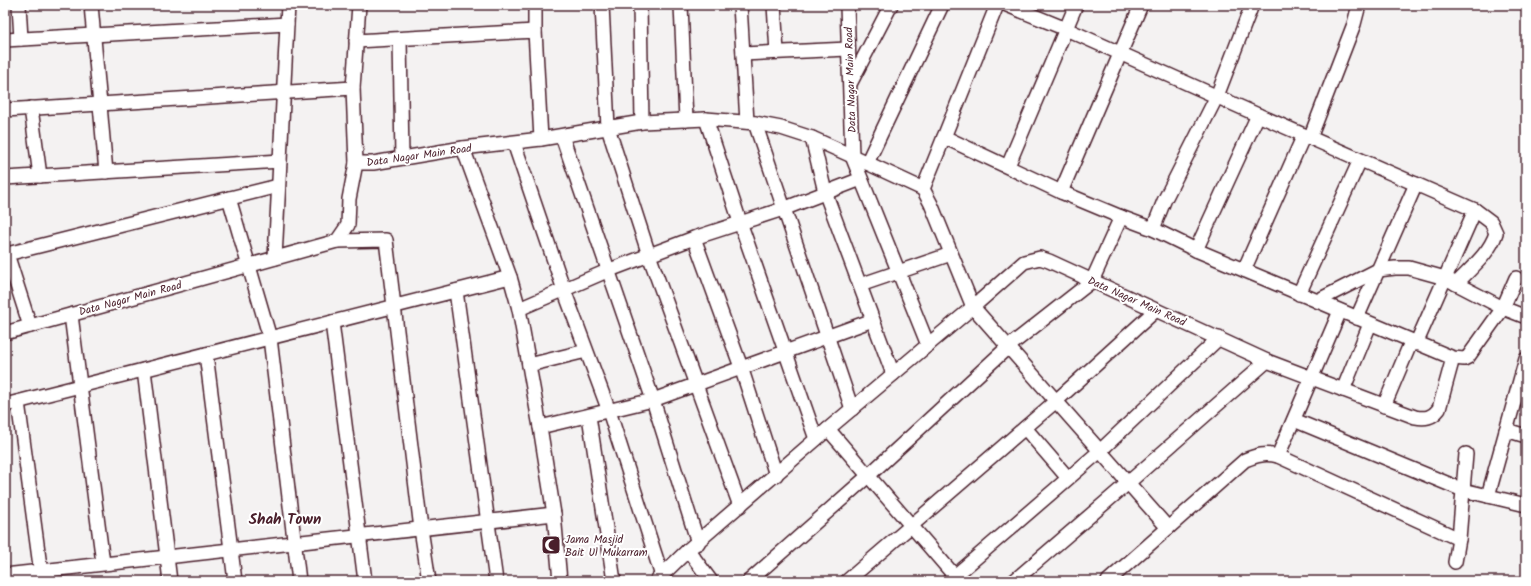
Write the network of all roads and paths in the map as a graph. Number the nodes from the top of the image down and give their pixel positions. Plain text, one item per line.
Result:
1 (19, 5) edge
2 (91, 5) edge
3 (288, 5) edge
4 (359, 5) edge
5 (535, 5) edge
6 (602, 5) edge
7 (640, 5) edge
8 (681, 5) edge
9 (740, 5) edge
10 (774, 5) edge
11 (847, 5) edge
12 (891, 5) edge
13 (942, 5) edge
14 (997, 5) edge
15 (1007, 5) edge
16 (1076, 5) edge
17 (1141, 5) edge
18 (1252, 5) edge
19 (1359, 5) edge
20 (287, 24) junction
21 (1066, 29) junction
22 (535, 31) junction
23 (94, 35) junction
24 (21, 39) junction
25 (400, 39) junction
26 (5, 40) edge
27 (356, 41) junction
28 (848, 49) junction
29 (777, 52) junction
30 (1120, 53) junction
31 (743, 54) junction
32 (850, 83) junction
33 (353, 88) junction
34 (283, 92) junction
35 (1217, 96) junction
36 (99, 104) junction
37 (32, 108) junction
38 (5, 110) edge
39 (1258, 115) junction
40 (706, 119) junction
41 (686, 120) junction
42 (642, 122) junction
43 (751, 123) junction
44 (608, 128) junction
45 (562, 136) junction
46 (944, 137) junction
47 (1307, 137) junction
48 (812, 138) junction
49 (542, 139) junction
50 (514, 143) junction
51 (463, 148) junction
52 (852, 156) junction
53 (402, 158) junction
54 (1360, 160) junction
55 (280, 161) junction
56 (356, 163) junction
57 (867, 163) junction
58 (1008, 166) junction
59 (106, 172) junction
60 (40, 176) junction
61 (5, 178) edge
62 (862, 179) junction
63 (1416, 184) junction
64 (278, 186) junction
65 (923, 189) junction
66 (825, 192) junction
67 (1061, 192) junction
68 (229, 198) junction
69 (783, 208) junction
70 (1474, 210) junction
71 (1121, 218) junction
72 (740, 222) junction
73 (1153, 228) junction
74 (694, 238) junction
75 (338, 241) junction
76 (1196, 250) junction
77 (6, 252) edge
78 (951, 254) junction
79 (649, 255) junction
80 (275, 258) junction
81 (248, 266) junction
82 (1244, 270) junction
83 (1378, 270) junction
84 (607, 271) junction
85 (899, 272) junction
86 (510, 277) junction
87 (1516, 278) dead end
88 (1092, 281) junction
89 (1450, 281) junction
90 (860, 285) junction
91 (564, 290) junction
92 (456, 291) junction
93 (1299, 294) junction
94 (1316, 301) junction
95 (394, 307) junction
96 (972, 307) junction
97 (1503, 308) junction
98 (519, 309) junction
99 (1156, 310) junction
100 (1340, 311) junction
101 (70, 315) junction
102 (1526, 317) edge
103 (1357, 318) junction
104 (873, 320) junction
105 (332, 322) junction
106 (1370, 324) junction
107 (30, 326) junction
108 (5, 333) edge
109 (827, 337) junction
110 (270, 338) junction
111 (1219, 338) junction
112 (1414, 343) junction
113 (928, 345) junction
114 (1008, 347) junction
115 (586, 351) junction
116 (785, 351) junction
117 (206, 354) junction
118 (1453, 358) junction
119 (1526, 359) edge
120 (1267, 361) junction
121 (529, 365) junction
122 (741, 367) junction
123 (144, 370) junction
124 (893, 374) junction
125 (1311, 379) junction
126 (696, 384) junction
127 (80, 386) junction
128 (1343, 390) junction
129 (653, 400) junction
130 (1056, 401) junction
131 (11, 403) edge
132 (1384, 406) junction
133 (852, 409) junction
134 (609, 412) junction
135 (590, 416) junction
136 (1294, 420) junction
137 (540, 427) junction
138 (1025, 428) junction
139 (828, 429) junction
140 (1506, 430) junction
141 (1526, 436) edge
142 (816, 439) junction
143 (1100, 451) junction
144 (1466, 454) dead end
145 (1278, 456) junction
146 (776, 475) junction
147 (868, 476) junction
148 (1068, 478) junction
149 (1128, 484) junction
150 (1463, 490) junction
151 (1488, 496) junction
152 (1526, 505) edge
153 (740, 506) junction
154 (554, 514) junction
155 (487, 522) junction
156 (910, 525) junction
157 (1168, 528) junction
158 (421, 529) junction
159 (360, 536) junction
160 (1459, 539) junction
161 (294, 543) junction
162 (693, 547) junction
163 (231, 549) junction
164 (167, 556) junction
165 (1456, 562) dead end
166 (104, 563) junction
167 (5, 575) edge
168 (41, 576) edge
169 (659, 578) edge
170 (954, 579) edge
171 (170, 581) edge
172 (235, 581) edge
173 (299, 581) edge
174 (365, 581) edge
175 (429, 581) edge
176 (495, 581) edge
177 (560, 581) edge
178 (614, 581) edge
179 (711, 581) edge
180 (749, 581) edge
181 (847, 581) edge
182 (1014, 581) edge
183 (1108, 581) edge

1 - 24 street
2 - 23 street
3 - 20 street
4 - 27 street
5 - 22 street
6 - 44 street
7 - 42 street
8 - 41 street
9 - 31 street
10 - 29 street
11 - 28 street, Data Nagar Main Road
12 - 32 street
13 - 57 street
14 - 46 street
15 - 21 street
16 - 21 street
17 - 30 street
18 - 35 street
19 - 47 street
20 - 23 street
20 - 34 street
21 - 30 street
21 - 58 street
22 - 25 street
22 - 49 street
23 - 24 street
23 - 36 street
24 - 26 street
25 - 27 street
25 - 53 street
27 - 33 street
28 - 29 street
28 - 32 street, Data Nagar Main Road
29 - 31 street
30 - 35 street
30 - 67 street
31 - 43 street
32 - 52 street, Data Nagar Main Road
33 - 34 street
33 - 56 street
34 - 36 street
34 - 55 street
35 - 39 street
35 - 73 street
36 - 37 street
36 - 59 street
37 - 38 street
37 - 60 street
39 - 47 street
39 - 76 street
40 - 41 street, Data Nagar Main Road
40 - 43 street, Data Nagar Main Road
40 - 72 street
41 - 42 street, Data Nagar Main Road
42 - 44 street, Data Nagar Main Road
43 - 48 street, Data Nagar Main Road
43 - 69 street
44 - 45 street, Data Nagar Main Road
44 - 79 street
45 - 49 street, Data Nagar Main Road
45 - 84 street
46 - 58 street
46 - 65 street
47 - 54 street
47 - 82 street
48 - 52 street, Data Nagar Main Road
48 - 66 street
49 - 50 street, Data Nagar Main Road
50 - 51 street, Data Nagar Main Road
50 - 91 street
51 - 53 street, Data Nagar Main Road
51 - 86 street
52 - 57 street, Data Nagar Main Road
52 - 62 street, Data Nagar Main Road
53 - 56 street, Data Nagar Main Road
54 - 63 street
54 - 93 street
55 - 59 street
55 - 64 street
56 - 75 street, Data Nagar Main Road
57 - 65 street, Data Nagar Main Road
58 - 67 street
59 - 60 street
60 - 61 street
62 - 66 street
62 - 85 street, Data Nagar Main Road
63 - 70 street
63 - 83 street
64 - 68 street
64 - 80 street
65 - 78 street
66 - 69 street
66 - 90 street
67 - 71 street
68 - 77 street
68 - 81 street
69 - 72 street
69 - 109 street
70 - 89 street
70 - 89 street
71 - 73 street
71 - 88 street
72 - 74 street
72 - 116 street
73 - 76 street
74 - 79 street
74 - 122 street
75 - 80 street, Data Nagar Main Road
75 - 95 street
76 - 82 street
77 - 107 street
78 - 85 street
78 - 96 street
79 - 84 street
79 - 126 street
80 - 81 street, Data Nagar Main Road
81 - 101 street, Data Nagar Main Road
81 - 110 street
82 - 93 street
83 - 89 street
83 - 94 street
83 - 103 street
84 - 91 street
84 - 129 street
85 - 90 street
85 - 113 street, Data Nagar Main Road
86 - 92 street
86 - 98 street
87 - 97 street
88 - 96 street, Data Nagar Main Road
88 - 99 street, Data Nagar Main Road
88 - 114 street
89 - 97 street
89 - 112 street
90 - 104 street
91 - 98 street
91 - 115 street
92 - 95 street
92 - 155 street
93 - 94 street
94 - 100 street
95 - 105 street
95 - 158 street
96 - 113 street, Data Nagar Main Road
96 - 114 street
97 - 102 street
97 - 118 street
98 - 121 street
99 - 111 street, Data Nagar Main Road
99 - 130 street
100 - 103 street
100 - 125 street
101 - 107 street, Data Nagar Main Road
101 - 127 street
103 - 106 street
104 - 109 street
104 - 124 street
105 - 110 street
105 - 159 street
106 - 112 street
106 - 128 street
107 - 108 street, Data Nagar Main Road
109 - 116 street
109 - 133 street
110 - 117 street
110 - 161 street
111 - 120 street, Data Nagar Main Road
111 - 143 street
112 - 118 street
112 - 132 street
113 - 124 street, Data Nagar Main Road
114 - 130 street
114 - 147 street
115 - 121 street
115 - 134 street
116 - 122 street
116 - 142 street
117 - 123 street
117 - 163 street
118 - 132 street, Data Nagar Main Road
119 - 140 street
120 - 125 street, Data Nagar Main Road
120 - 149 street
121 - 137 street
122 - 126 street
122 - 146 street
123 - 127 street
123 - 164 street
124 - 133 street, Data Nagar Main Road
125 - 128 street, Data Nagar Main Road
125 - 136 street
126 - 129 street
126 - 153 street
127 - 131 street
127 - 166 street
128 - 132 street, Data Nagar Main Road
129 - 134 street
129 - 162 street
130 - 138 street
130 - 143 street
131 - 168 street
133 - 139 street, Data Nagar Main Road
134 - 135 street
134 - 169 street
135 - 137 street
135 - 178 street
136 - 145 street
136 - 150 street
137 - 154 street
138 - 148 street
138 - 156 street
139 - 142 street, Data Nagar Main Road
139 - 147 street
140 - 141 street
140 - 151 street
142 - 146 street, Data Nagar Main Road
143 - 148 street
143 - 149 street
144 - 150 street
145 - 157 street
145 - 160 street
146 - 153 street, Data Nagar Main Road
147 - 156 street
147 - 180 street
148 - 170 street
149 - 157 street
149 - 182 street
150 - 151 street
150 - 160 street
151 - 152 street
153 - 162 street, Data Nagar Main Road
154 - 155 street
154 - 177 street
155 - 158 street
155 - 176 street
156 - 170 street
156 - 181 street
157 - 183 street
158 - 159 street
158 - 175 street
159 - 161 street
159 - 174 street
160 - 165 street
161 - 163 street
161 - 173 street
162 - 169 street, Data Nagar Main Road
162 - 179 street
163 - 164 street
163 - 172 street
164 - 166 street
164 - 171 street
166 - 168 street
167 - 168 street

